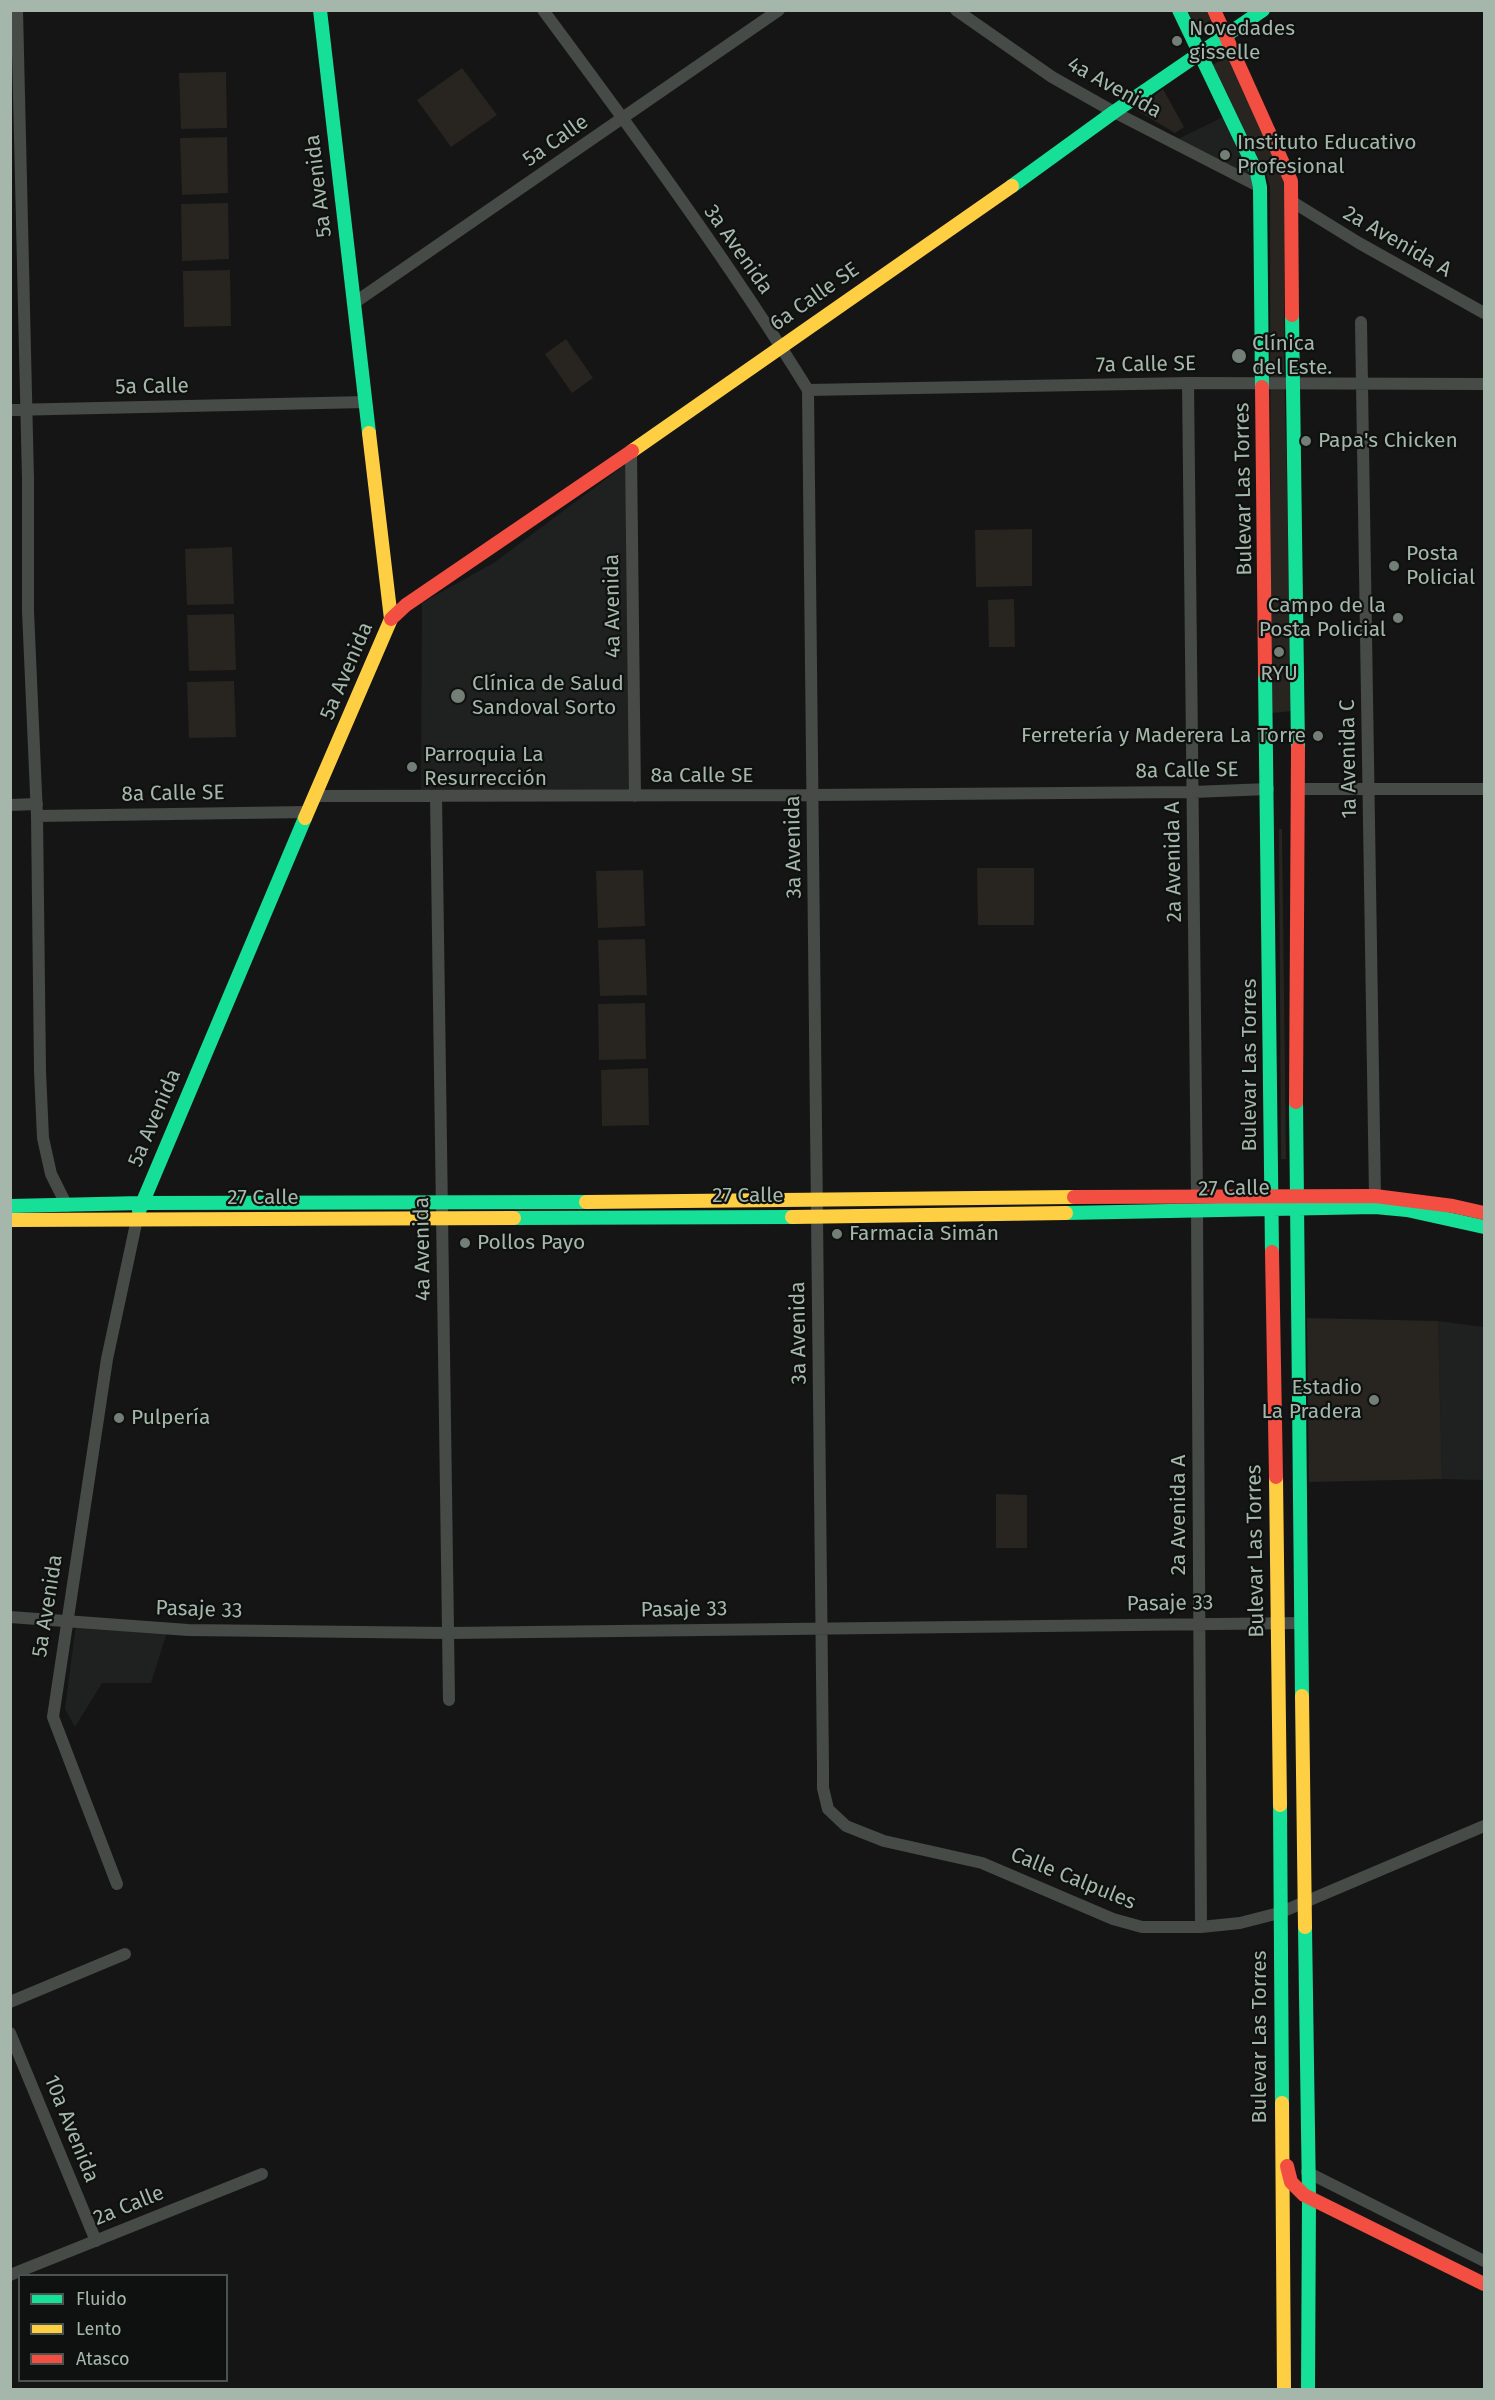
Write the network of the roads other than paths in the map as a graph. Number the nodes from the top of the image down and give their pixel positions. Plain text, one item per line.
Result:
1 (17, 10) edge
2 (320, 10) edge
3 (543, 10) edge
4 (779, 10) edge
5 (956, 10) edge
6 (1179, 10) edge
7 (1214, 10) edge
8 (1263, 10) edge
9 (1226, 36) junction
10 (1201, 54) junction
11 (1114, 112) junction
12 (623, 118) junction
13 (1260, 186) junction
14 (1291, 201) junction
15 (354, 303) junction
16 (1485, 314) edge
17 (1361, 322) dead end
18 (781, 347) junction
19 (1188, 383) junction
20 (1264, 384) junction
21 (1292, 384) junction
22 (1363, 384) junction
23 (1485, 384) edge
24 (808, 390) junction
25 (366, 402) junction
26 (26, 409) junction
27 (10, 410) edge
28 (631, 452) junction
29 (391, 619) junction
30 (1268, 789) junction
31 (1298, 789) junction
32 (1369, 789) junction
33 (1485, 789) edge
34 (1192, 792) junction
35 (812, 795) junction
36 (315, 796) junction
37 (436, 796) junction
38 (635, 796) junction
39 (10, 805) edge
40 (37, 810) junction
41 (308, 812) junction
42 (1296, 1195) junction
43 (1375, 1196) junction
44 (817, 1200) junction
45 (1272, 1202) junction
46 (142, 1203) junction
47 (441, 1203) junction
48 (1197, 1203) junction
49 (10, 1206) edge
50 (67, 1206) junction
51 (1485, 1213) edge
52 (817, 1216) junction
53 (442, 1218) junction
54 (137, 1219) junction
55 (10, 1220) edge
56 (1485, 1227) edge
57 (10, 1617) edge
58 (67, 1622) junction
59 (1199, 1623) junction
60 (1279, 1623) junction
61 (1301, 1623) junction
62 (822, 1627) junction
63 (447, 1633) junction
64 (448, 1700) dead end
65 (823, 1766) joint
66 (1485, 1826) edge
67 (117, 1884) dead end
68 (1305, 1901) junction
69 (1279, 1913) junction
70 (1201, 1927) junction
71 (125, 1954) dead end
72 (10, 2002) edge
73 (1282, 2014) junction
74 (1305, 2016) junction
75 (10, 2033) edge
76 (1281, 2132) junction
77 (1307, 2172) junction
78 (262, 2174) dead end
79 (1309, 2197) junction
80 (96, 2241) junction
81 (1485, 2261) edge
82 (10, 2275) edge
83 (1485, 2284) edge
84 (1284, 2390) edge
85 (1308, 2390) edge

1 - 26 street
2 - 15 street, 5a Avenida
3 - 12 street, 3a Avenida
4 - 12 street, 5a Calle
5 - 11 street, 4a Avenida
6 - 10 street, Bulevar Las Torres
7 - 9 street
8 - 9 street, 6a Calle SE
9 - 10 street, 6a Calle SE
9 - 14 street
10 - 11 street, 6a Calle SE
10 - 13 street, Bulevar Las Torres
11 - 13 street, 4a Avenida
11 - 18 street, 6a Calle SE
12 - 15 street, 5a Calle
12 - 18 street, 3a Avenida
13 - 20 street, Bulevar Las Torres
14 - 16 street, 2a Avenida A
14 - 21 street
15 - 25 street, 5a Avenida
17 - 22 street, 1a Avenida C
18 - 24 street, 3a Avenida
18 - 28 street, 6a Calle SE
19 - 20 street, 7a Calle SE
19 - 24 street, 7a Calle SE
19 - 34 street, 2a Avenida A
20 - 21 street, 7a Calle SE
20 - 30 street, Bulevar Las Torres
21 - 22 street, 7a Calle SE
21 - 31 street
22 - 23 street, 7a Calle SE
22 - 32 street, 1a Avenida C
24 - 35 street, 3a Avenida
25 - 26 street, 5a Calle
25 - 29 street, 5a Avenida
26 - 27 street, 5a Calle
26 - 40 street
28 - 29 street, 6a Calle SE
28 - 38 street, 4a Avenida
29 - 36 street, 5a Avenida
30 - 34 street, 8a Calle SE
30 - 45 street, Bulevar Las Torres
31 - 32 street
31 - 42 street
32 - 33 street
32 - 43 street, 1a Avenida C
34 - 35 street, 8a Calle SE
34 - 48 street, 2a Avenida A
35 - 38 street, 8a Calle SE
35 - 44 street, 3a Avenida
36 - 37 street, 8a Calle SE
36 - 41 street, 5a Avenida
37 - 38 street, 8a Calle SE
37 - 47 street, 4a Avenida
39 - 40 street, 8a Calle SE
40 - 41 street, 8a Calle SE
40 - 50 street
41 - 46 street, 5a Avenida
42 - 43 street, 27 Calle
42 - 45 street, 27 Calle
42 - 56 street, 27 Calle
42 - 61 street
43 - 51 street, 27 Calle
44 - 47 street, 27 Calle
44 - 48 street, 27 Calle
44 - 52 street, 3a Avenida
45 - 48 street, 27 Calle
45 - 60 street, Bulevar Las Torres
46 - 47 street, 27 Calle
46 - 50 street, 27 Calle
46 - 54 street, 5a Avenida
47 - 53 street, 4a Avenida
48 - 52 street, 27 Calle
48 - 59 street, 2a Avenida A
49 - 50 street, 27 Calle
52 - 53 street, 27 Calle
52 - 62 street, 3a Avenida
53 - 54 street, 27 Calle
53 - 63 street, 4a Avenida
54 - 55 street, 27 Calle
54 - 58 street, 5a Avenida
57 - 58 street, Pasaje 33
58 - 63 street, Pasaje 33
58 - 67 street, 5a Avenida
59 - 60 street, Pasaje 33
59 - 62 street, Pasaje 33
59 - 70 street, 2a Avenida A
60 - 61 street, Pasaje 33
60 - 69 street, Bulevar Las Torres
61 - 68 street
62 - 63 street, Pasaje 33
62 - 65 street, 3a Avenida
63 - 64 street, 4a Avenida
65 - 70 street, Calle Calpules
66 - 68 street, Calle Calpules
68 - 69 street, Calle Calpules
68 - 74 street
69 - 70 street, Calle Calpules
69 - 73 street, Bulevar Las Torres
71 - 72 street
73 - 74 street
73 - 76 street, Bulevar Las Torres
74 - 77 street
75 - 80 street, 10a Avenida
76 - 79 street
76 - 84 street, Bulevar Las Torres
77 - 79 street
77 - 81 street
78 - 80 street, 2a Calle
79 - 83 street
79 - 85 street
80 - 82 street, 2a Calle

